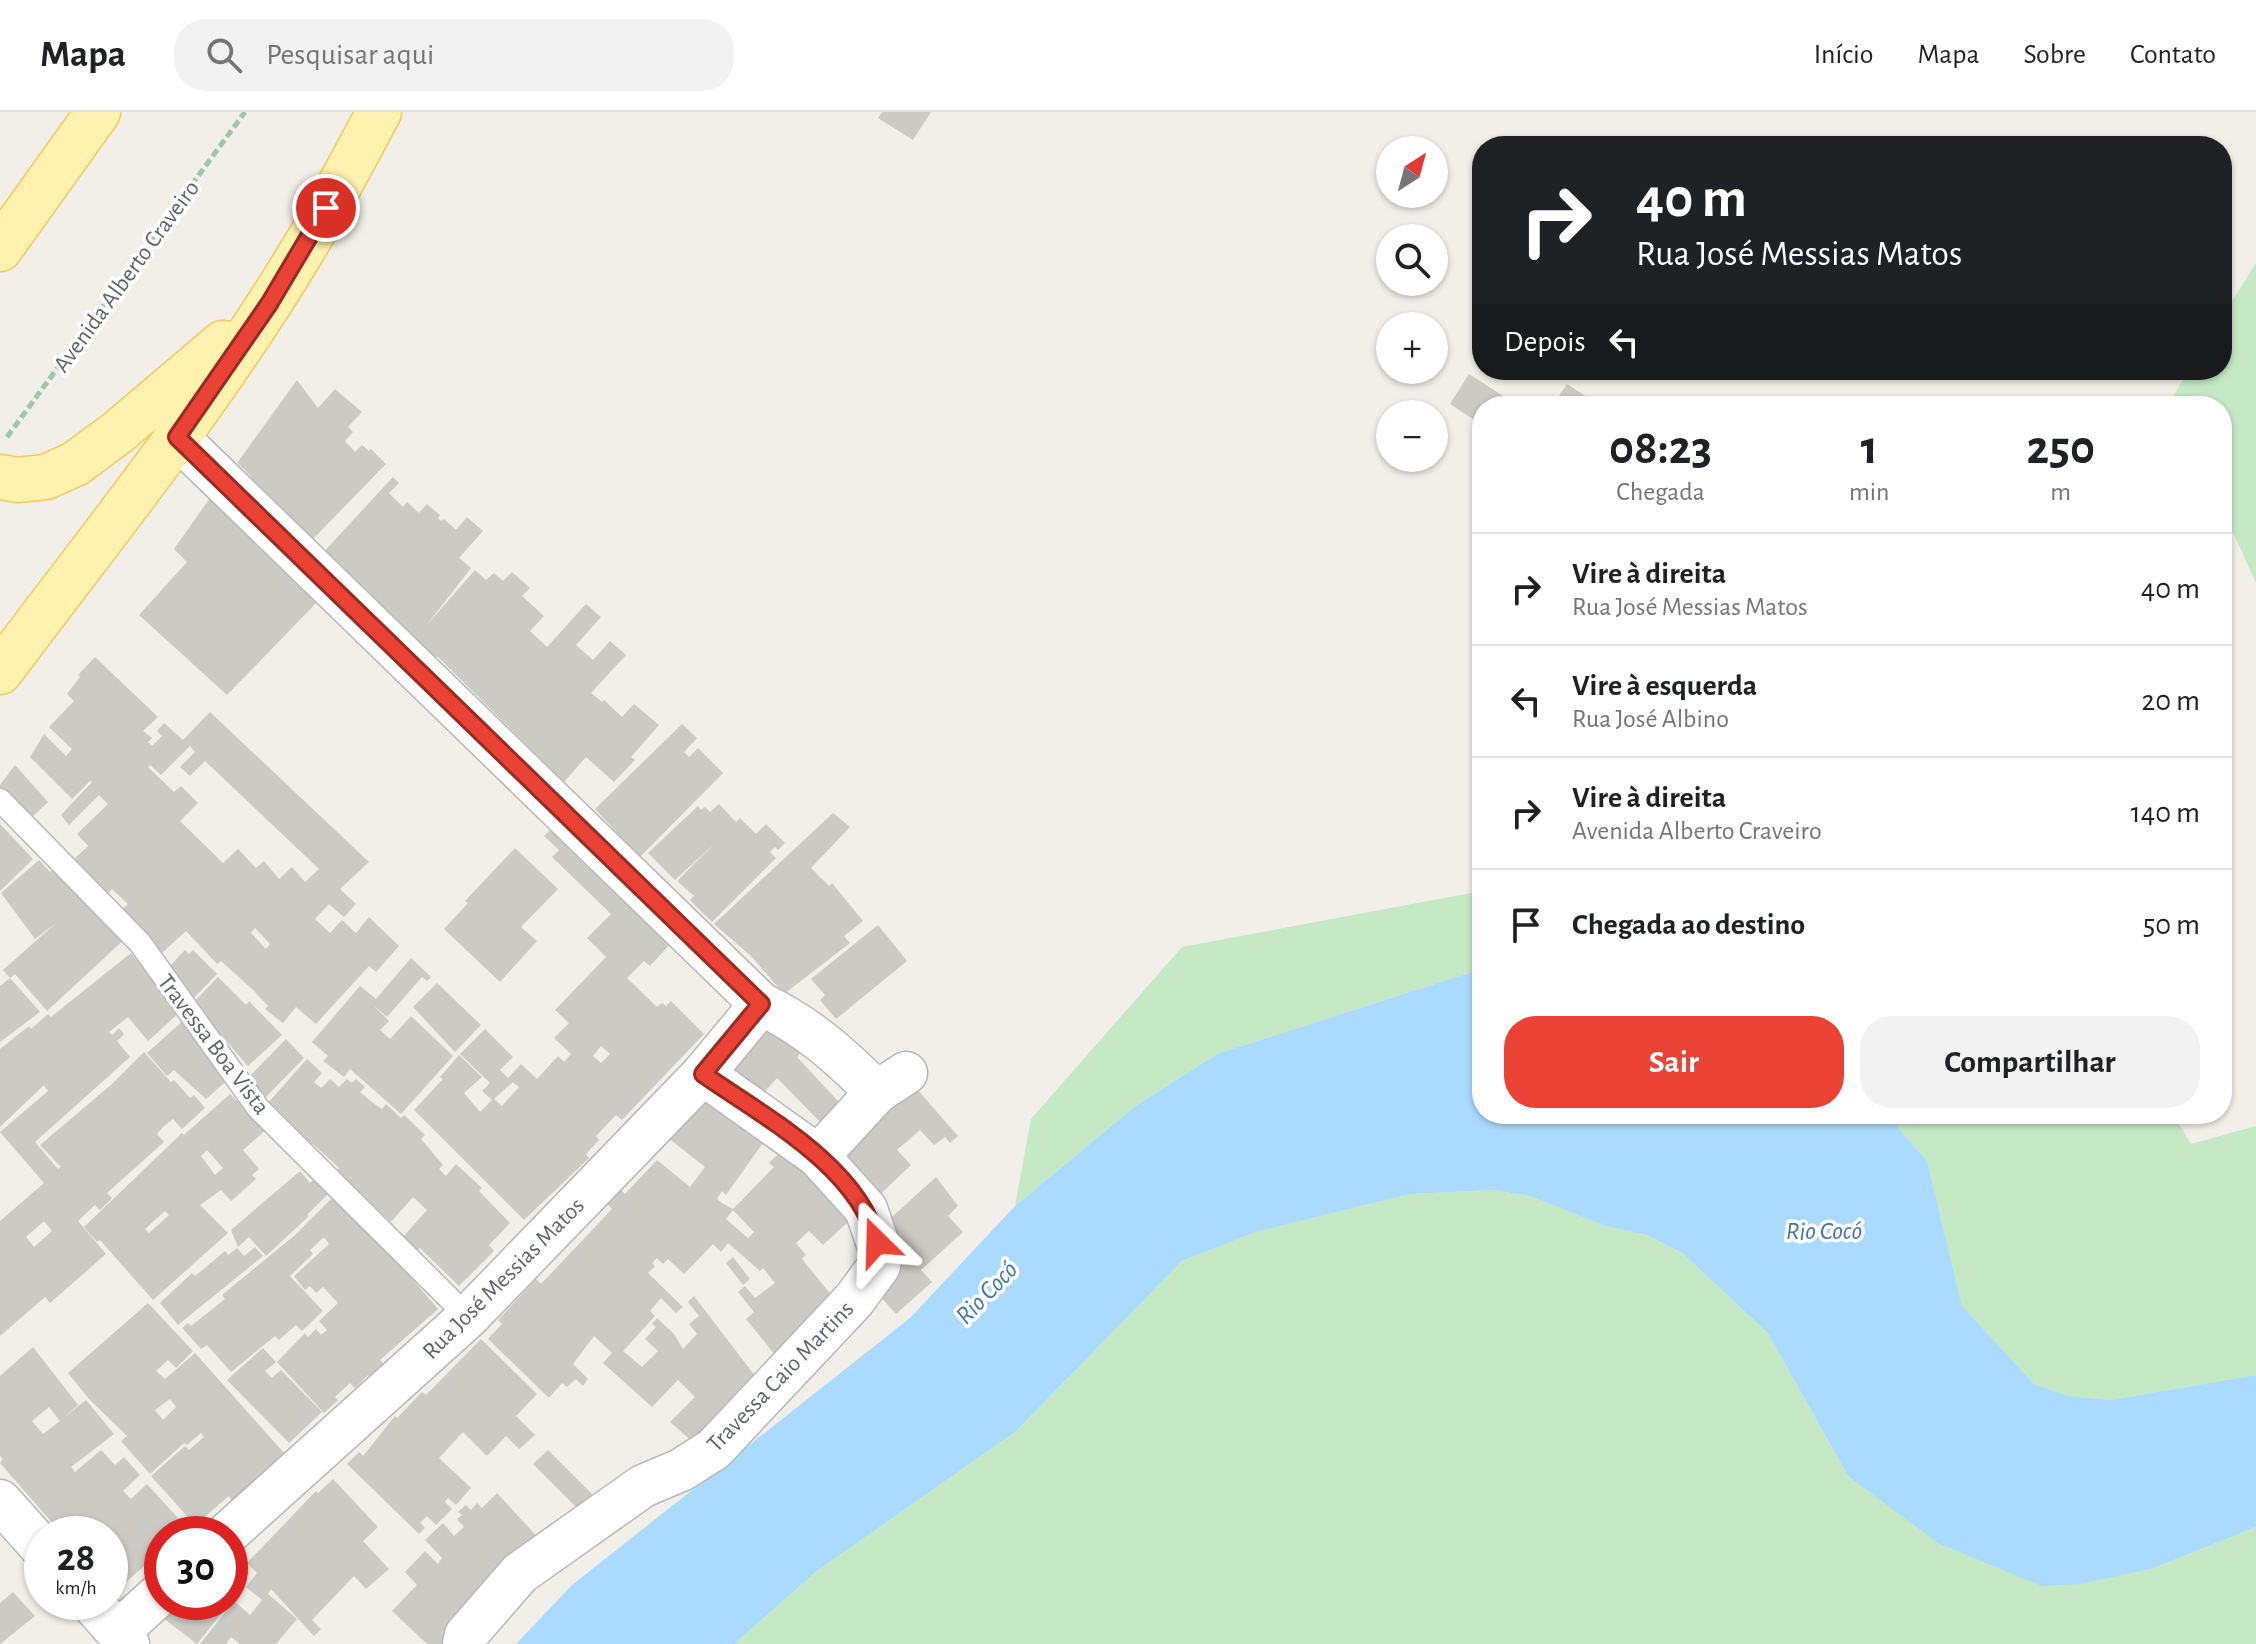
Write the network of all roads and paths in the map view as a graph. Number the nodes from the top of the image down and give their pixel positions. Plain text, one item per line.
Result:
1 (98, 112) edge
2 (245, 112) edge
3 (379, 112) edge
4 (49, 180) junction
5 (0, 249) edge
6 (0, 281) edge
7 (269, 304) junction
8 (177, 437) junction
9 (2, 458) edge
10 (0, 672) edge
11 (0, 800) edge
12 (761, 1004) junction
13 (703, 1074) junction
14 (818, 1156) junction
15 (468, 1317) junction
16 (0, 1501) edge
17 (247, 1516) edge
18 (24, 1528) edge
19 (144, 1604) edge
20 (112, 1626) edge
21 (464, 1644) edge

1 - 4 main road
2 - 9 path, Avenida Alberto Craveiro
3 - 7 main road
4 - 5 main road
4 - 6 main road
7 - 8 main road
7 - 9 main road
8 - 10 main road
8 - 12 street
11 - 15 lane, Travessa Boa Vista
12 - 13 street, Rua José Messias Matos
12 - 14 street
13 - 14 street, Travessa Caio Martins
13 - 15 street, Rua José Messias Matos
14 - 21 street, Travessa Caio Martins
15 - 17 street, Rua José Messias Matos
16 - 18 street
19 - 20 street

